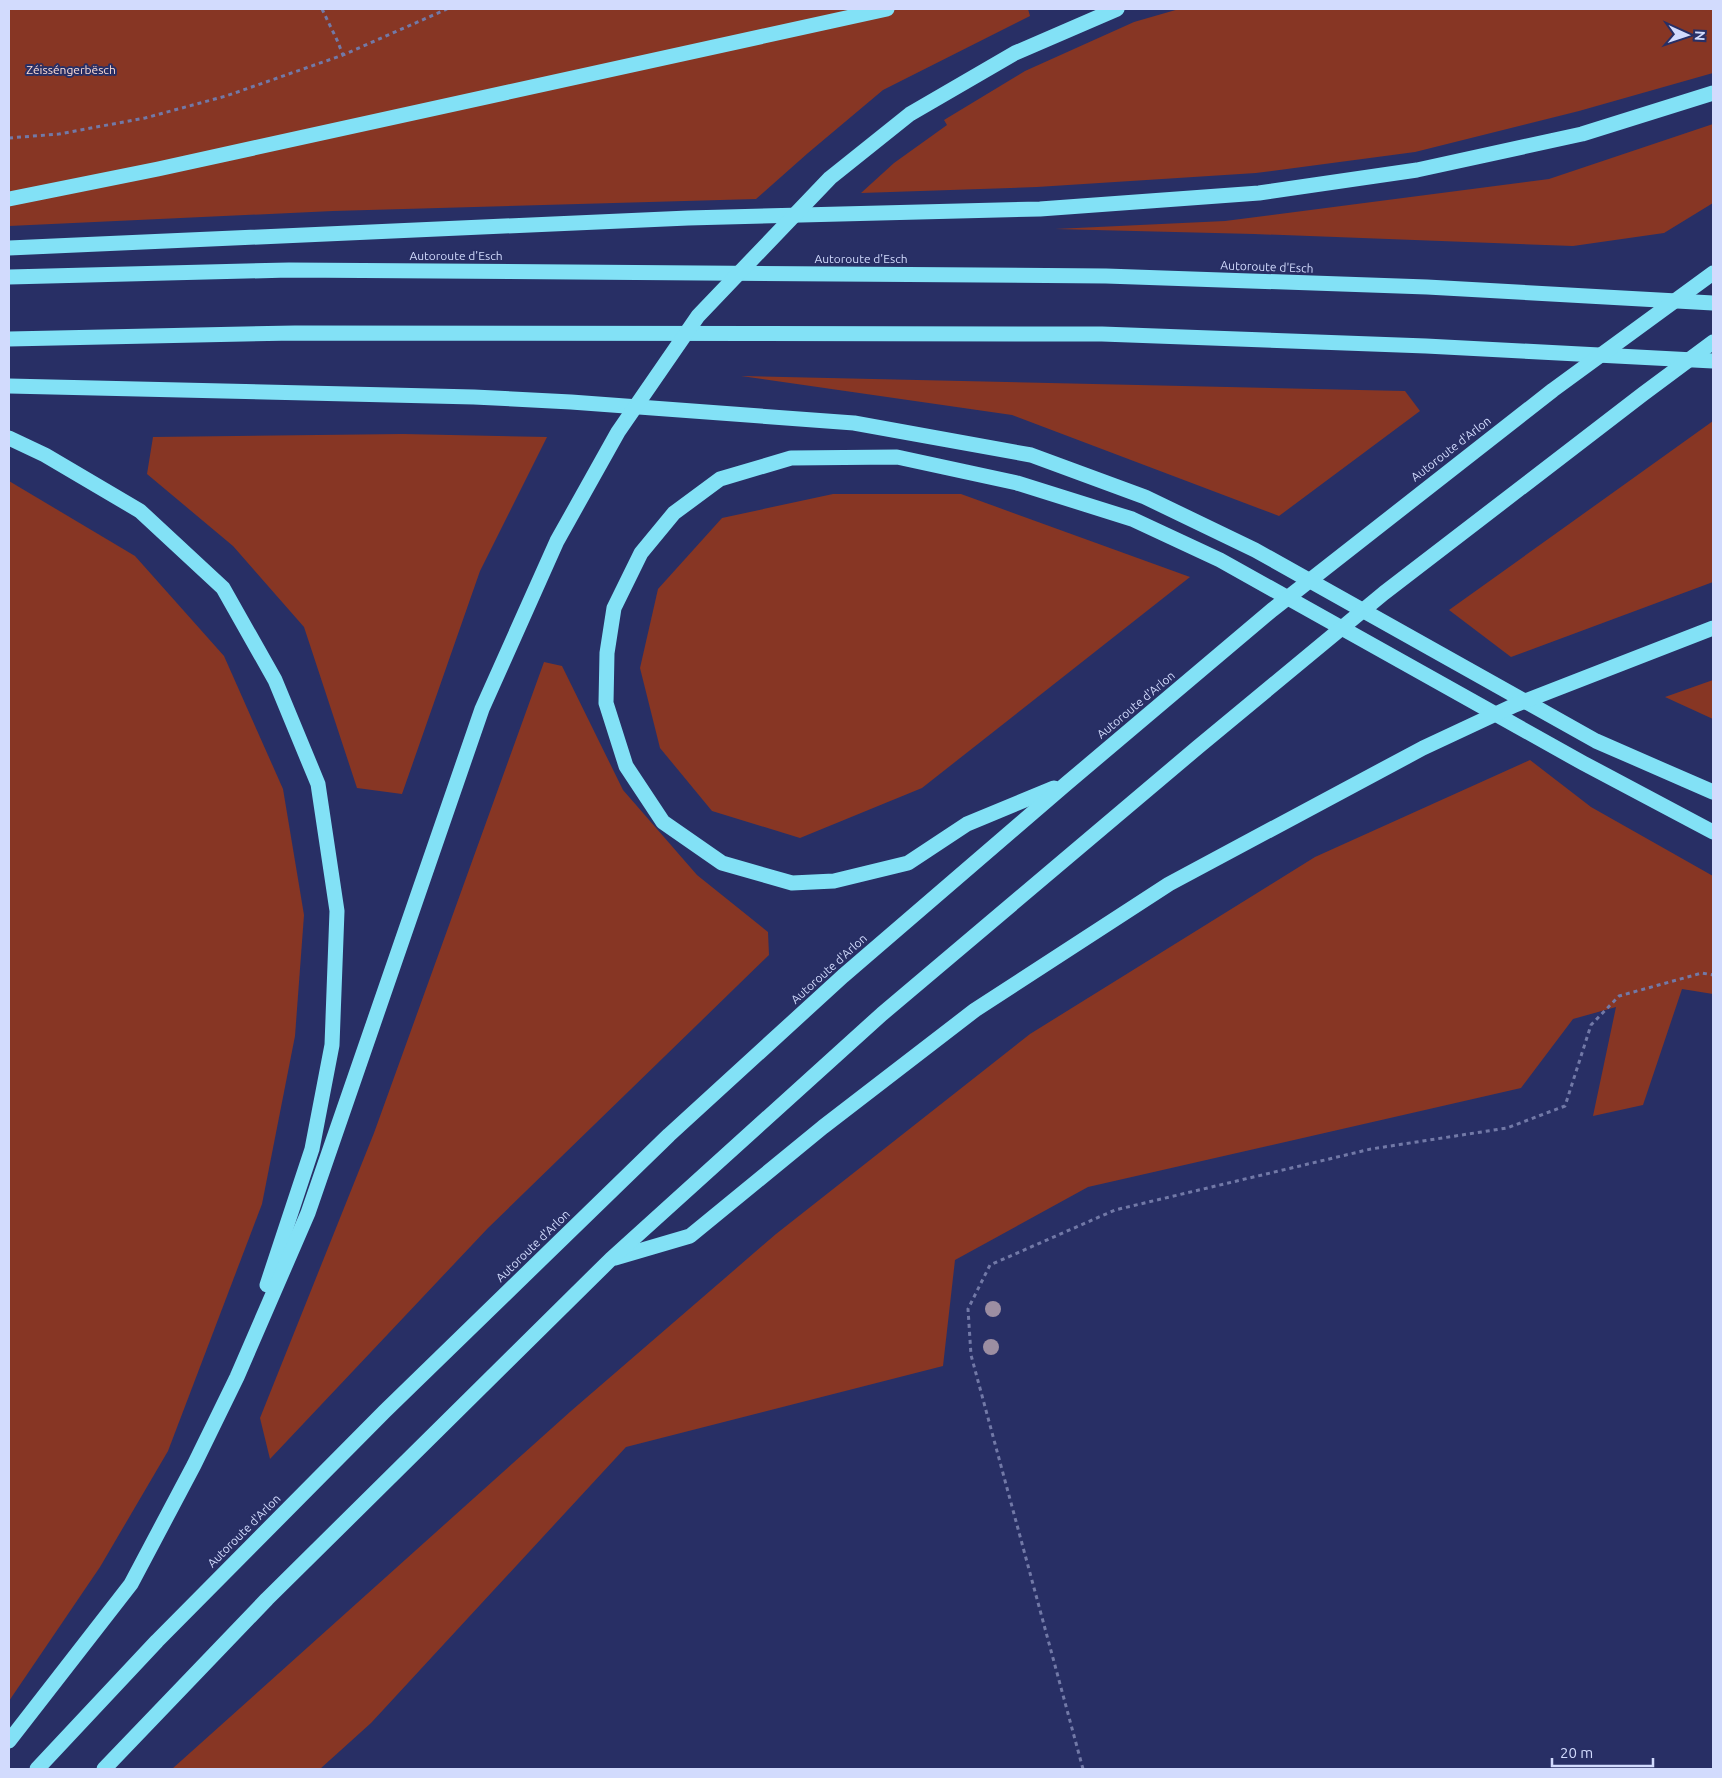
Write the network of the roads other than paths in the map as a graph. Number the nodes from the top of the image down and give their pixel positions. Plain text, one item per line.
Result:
1 (887, 9) edge
2 (1117, 9) edge
3 (1713, 93) edge
4 (9, 199) edge
5 (9, 248) edge
6 (1713, 273) edge
7 (9, 277) edge
8 (1713, 303) edge
9 (9, 339) edge
10 (1713, 342) edge
11 (1713, 361) edge
12 (9, 386) edge
13 (9, 438) edge
14 (1713, 628) edge
15 (1066, 784) junction
16 (1713, 792) edge
17 (1713, 832) edge
18 (611, 1259) junction
19 (237, 1377) junction
20 (9, 1741) edge
21 (37, 1769) edge
22 (104, 1769) edge

1 - 4 highway
2 - 19 highway
3 - 5 highway
6 - 15 highway, Autoroute d'Arlon
7 - 8 highway, Autoroute d'Esch
9 - 11 highway
10 - 18 highway
12 - 16 highway
13 - 19 highway
14 - 18 highway
15 - 17 highway
15 - 21 highway, Autoroute d'Arlon
18 - 22 highway
19 - 20 highway

